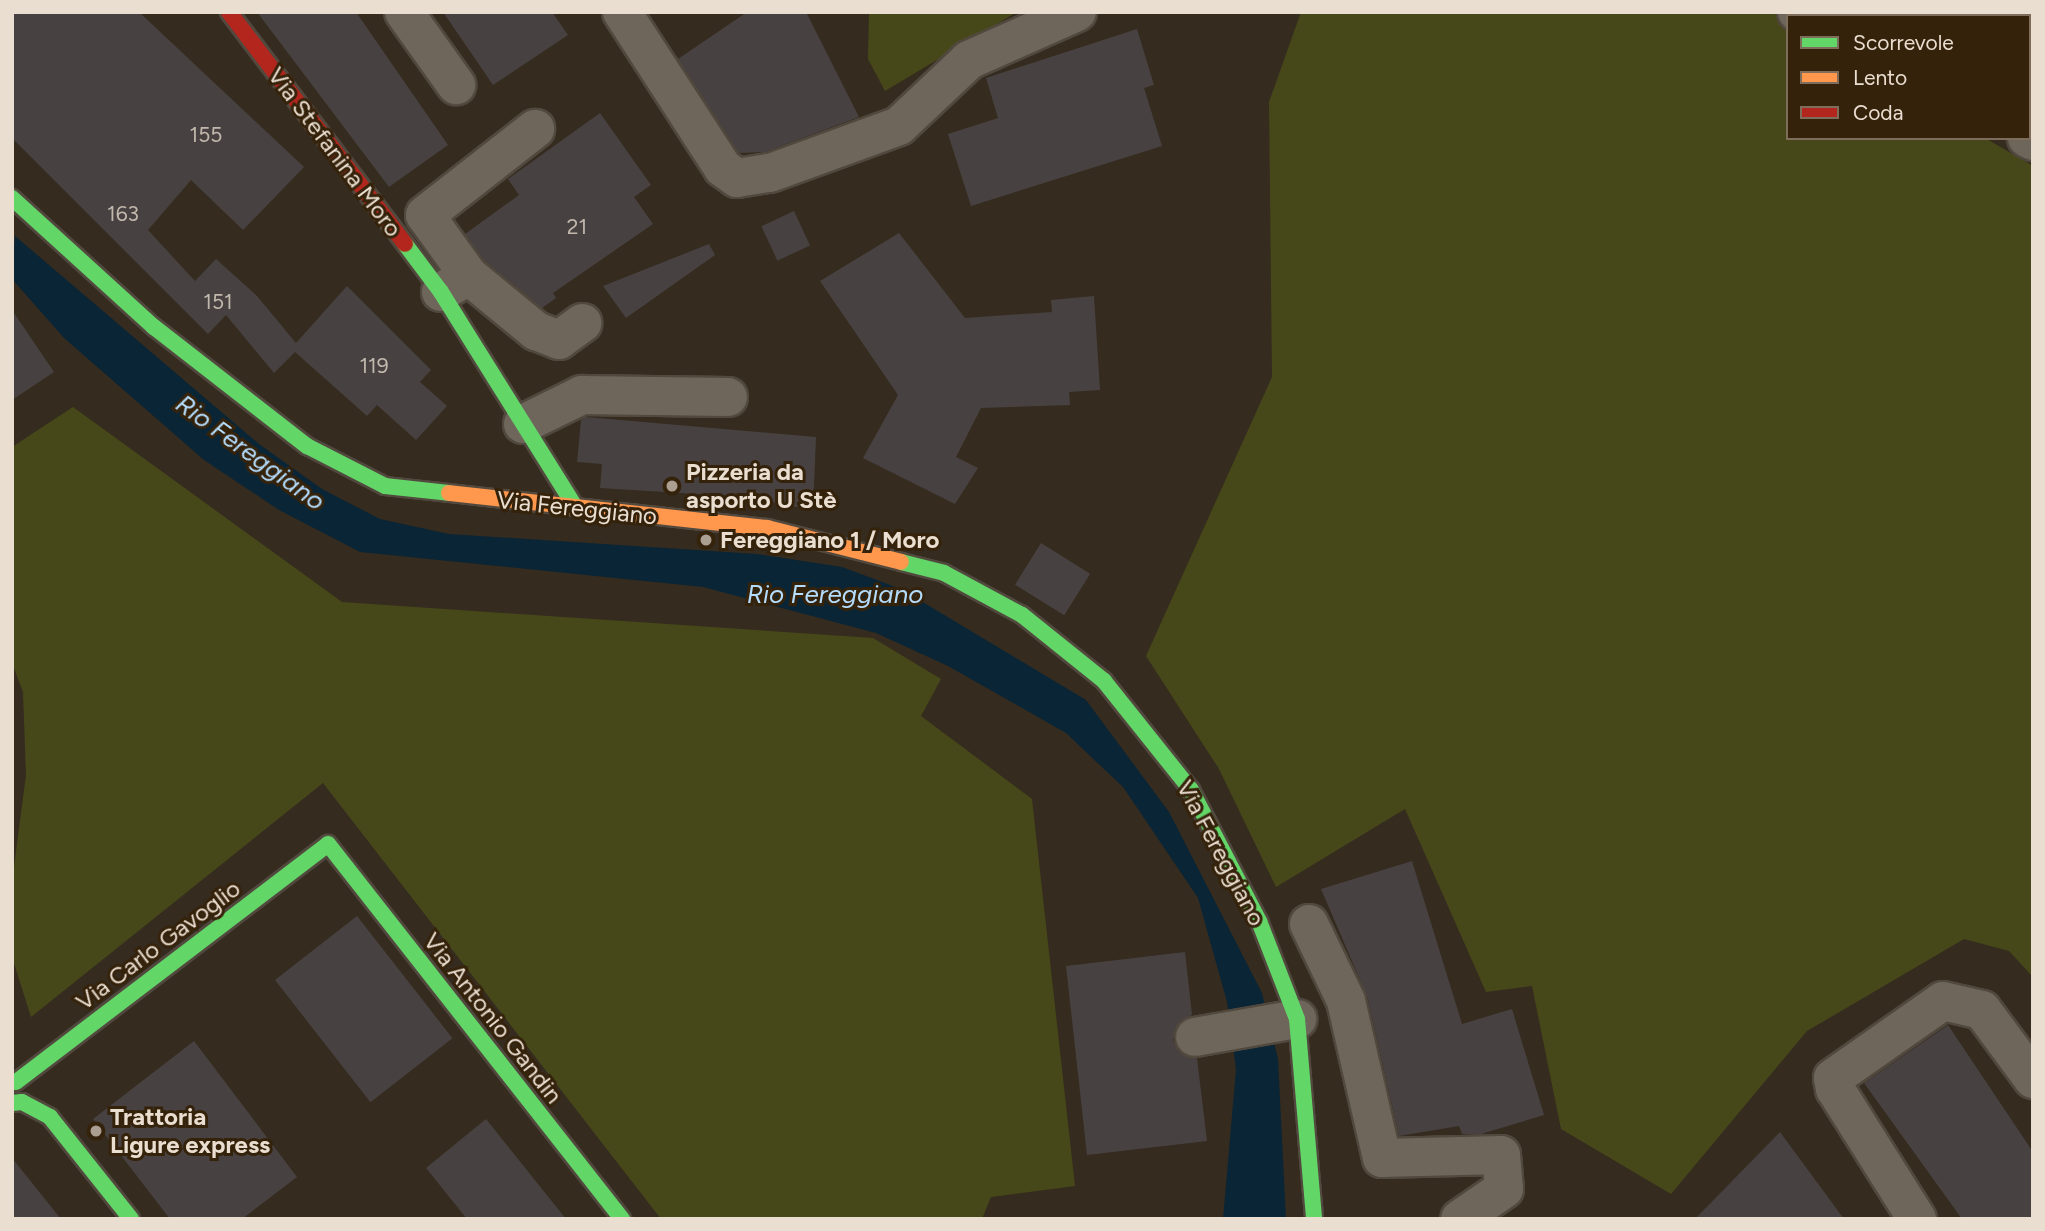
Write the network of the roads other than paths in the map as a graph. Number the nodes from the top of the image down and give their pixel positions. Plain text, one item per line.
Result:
1 (229, 12) edge
2 (404, 12) edge
3 (622, 12) edge
4 (1077, 12) edge
5 (456, 85) dead end
6 (535, 129) dead end
7 (12, 198) edge
8 (455, 284) junction
9 (582, 323) dead end
10 (728, 397) dead end
11 (523, 424) junction
12 (575, 505) junction
13 (328, 844) joint
14 (1309, 924) dead end
15 (1287, 1021) junction
16 (1208, 1035) dead end
17 (2033, 1079) edge
18 (16, 1088) edge
19 (131, 1219) edge
20 (622, 1219) edge
21 (1314, 1219) edge
22 (1460, 1219) edge
23 (1917, 1219) edge

1 - 8 street, Via Stefanina Moro
2 - 5 street
3 - 4 street
6 - 8 street, Via Stefanina Moro
7 - 12 street, Via Fereggiano
8 - 9 street, Via Stefanina Moro
8 - 11 street, Via Stefanina Moro
10 - 11 street
11 - 12 street, Via Stefanina Moro
12 - 15 street, Via Fereggiano
13 - 18 street, Via Carlo Gavoglio
13 - 20 street, Via Antonio Gandin
14 - 22 street
15 - 16 street
15 - 21 street, Via Fereggiano
17 - 23 street
18 - 19 street

